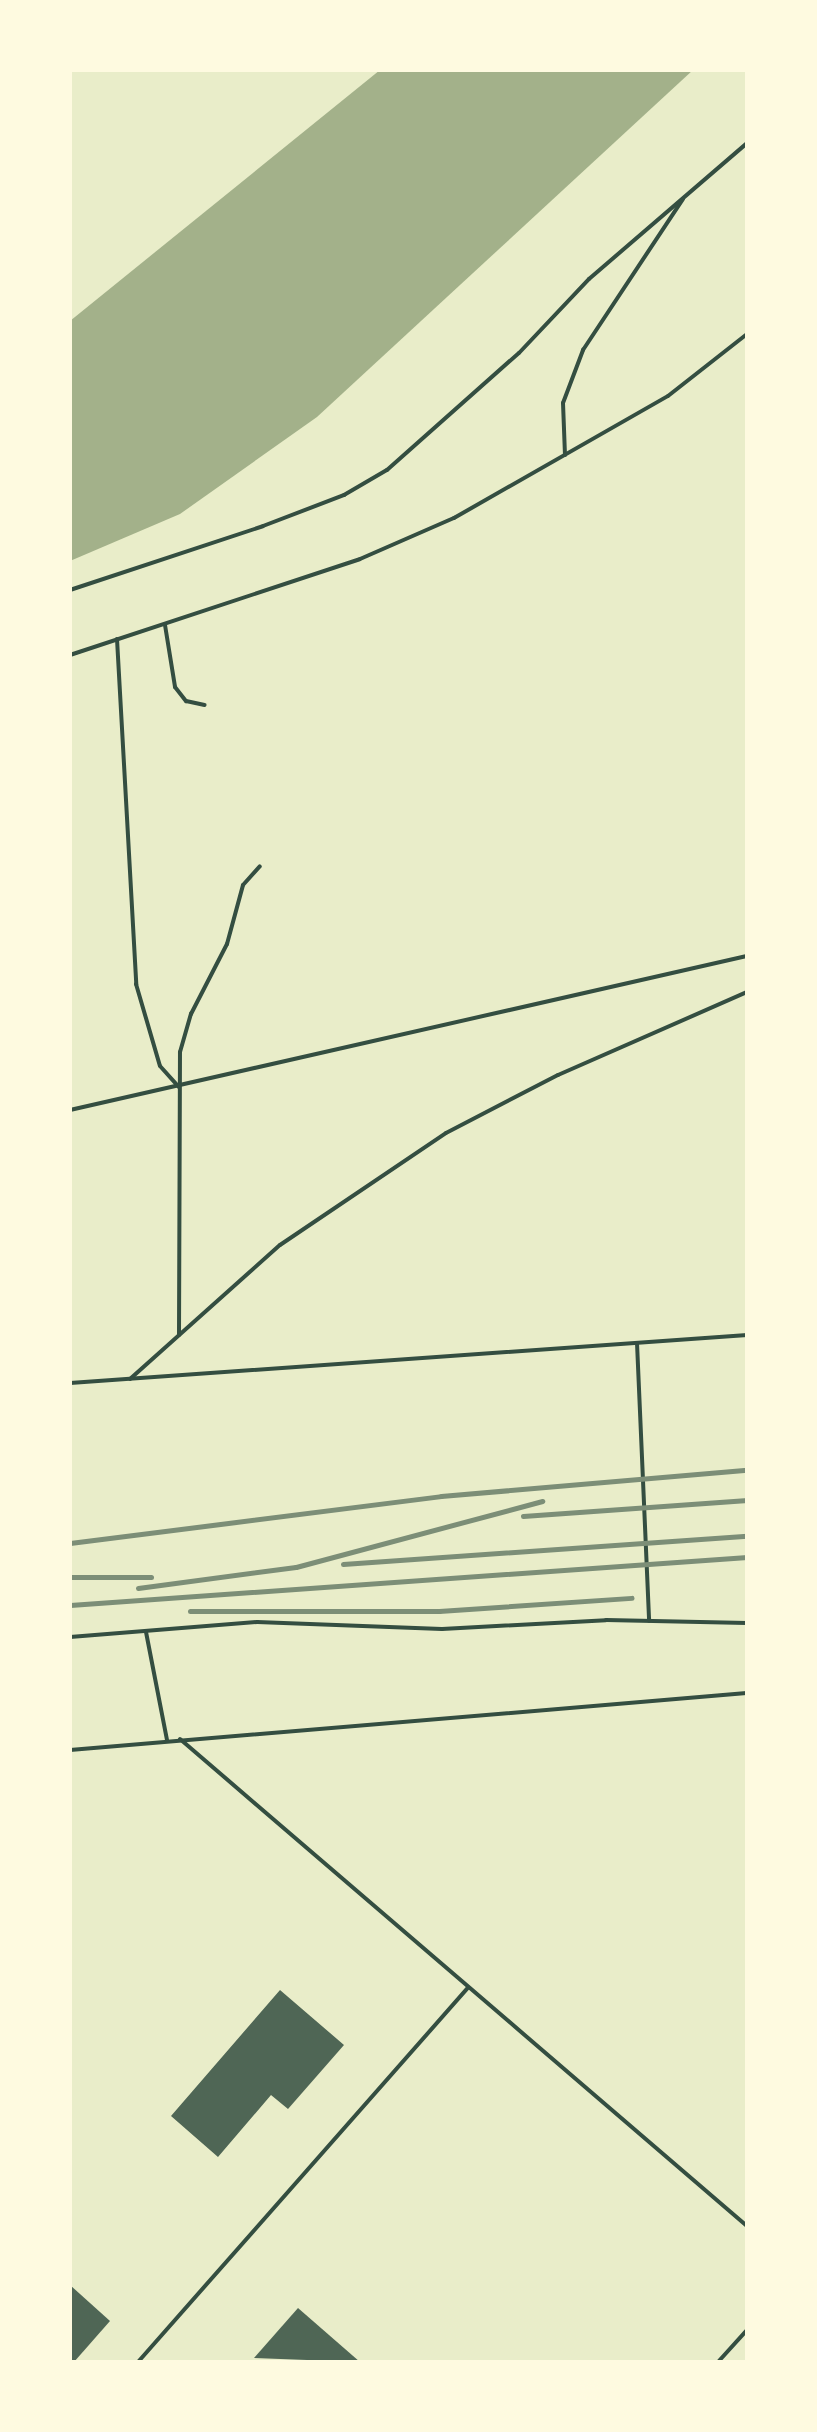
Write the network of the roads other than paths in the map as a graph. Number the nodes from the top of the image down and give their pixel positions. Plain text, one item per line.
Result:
1 (747, 144) edge
2 (685, 195) junction
3 (747, 334) edge
4 (566, 457) junction
5 (70, 590) edge
6 (164, 623) junction
7 (116, 639) junction
8 (70, 655) edge
9 (205, 706) dead end
10 (260, 866) dead end
11 (747, 956) edge
12 (747, 992) edge
13 (179, 1087) junction
14 (70, 1110) edge
15 (178, 1335) junction
16 (747, 1336) edge
17 (637, 1343) junction
18 (130, 1379) junction
19 (70, 1383) edge
20 (650, 1621) junction
21 (747, 1623) edge
22 (146, 1630) junction
23 (70, 1638) edge
24 (747, 1693) edge
25 (180, 1739) junction
26 (167, 1740) junction
27 (70, 1750) edge
28 (468, 1988) junction
29 (747, 2226) edge
30 (747, 2330) edge
31 (138, 2362) edge
32 (718, 2362) edge

1 - 2 lane
2 - 4 lane
2 - 5 lane
3 - 4 lane
4 - 6 lane
6 - 7 lane
6 - 9 lane
7 - 8 lane
7 - 13 lane
10 - 13 lane
11 - 13 lane
12 - 15 lane
13 - 14 lane
13 - 15 lane
15 - 18 lane
16 - 17 lane
17 - 18 lane
17 - 20 lane
18 - 19 lane
20 - 21 lane
20 - 22 lane
22 - 23 lane
22 - 26 lane
24 - 25 lane
25 - 26 lane
25 - 28 lane
26 - 27 lane
28 - 29 lane
28 - 31 lane
30 - 32 lane

